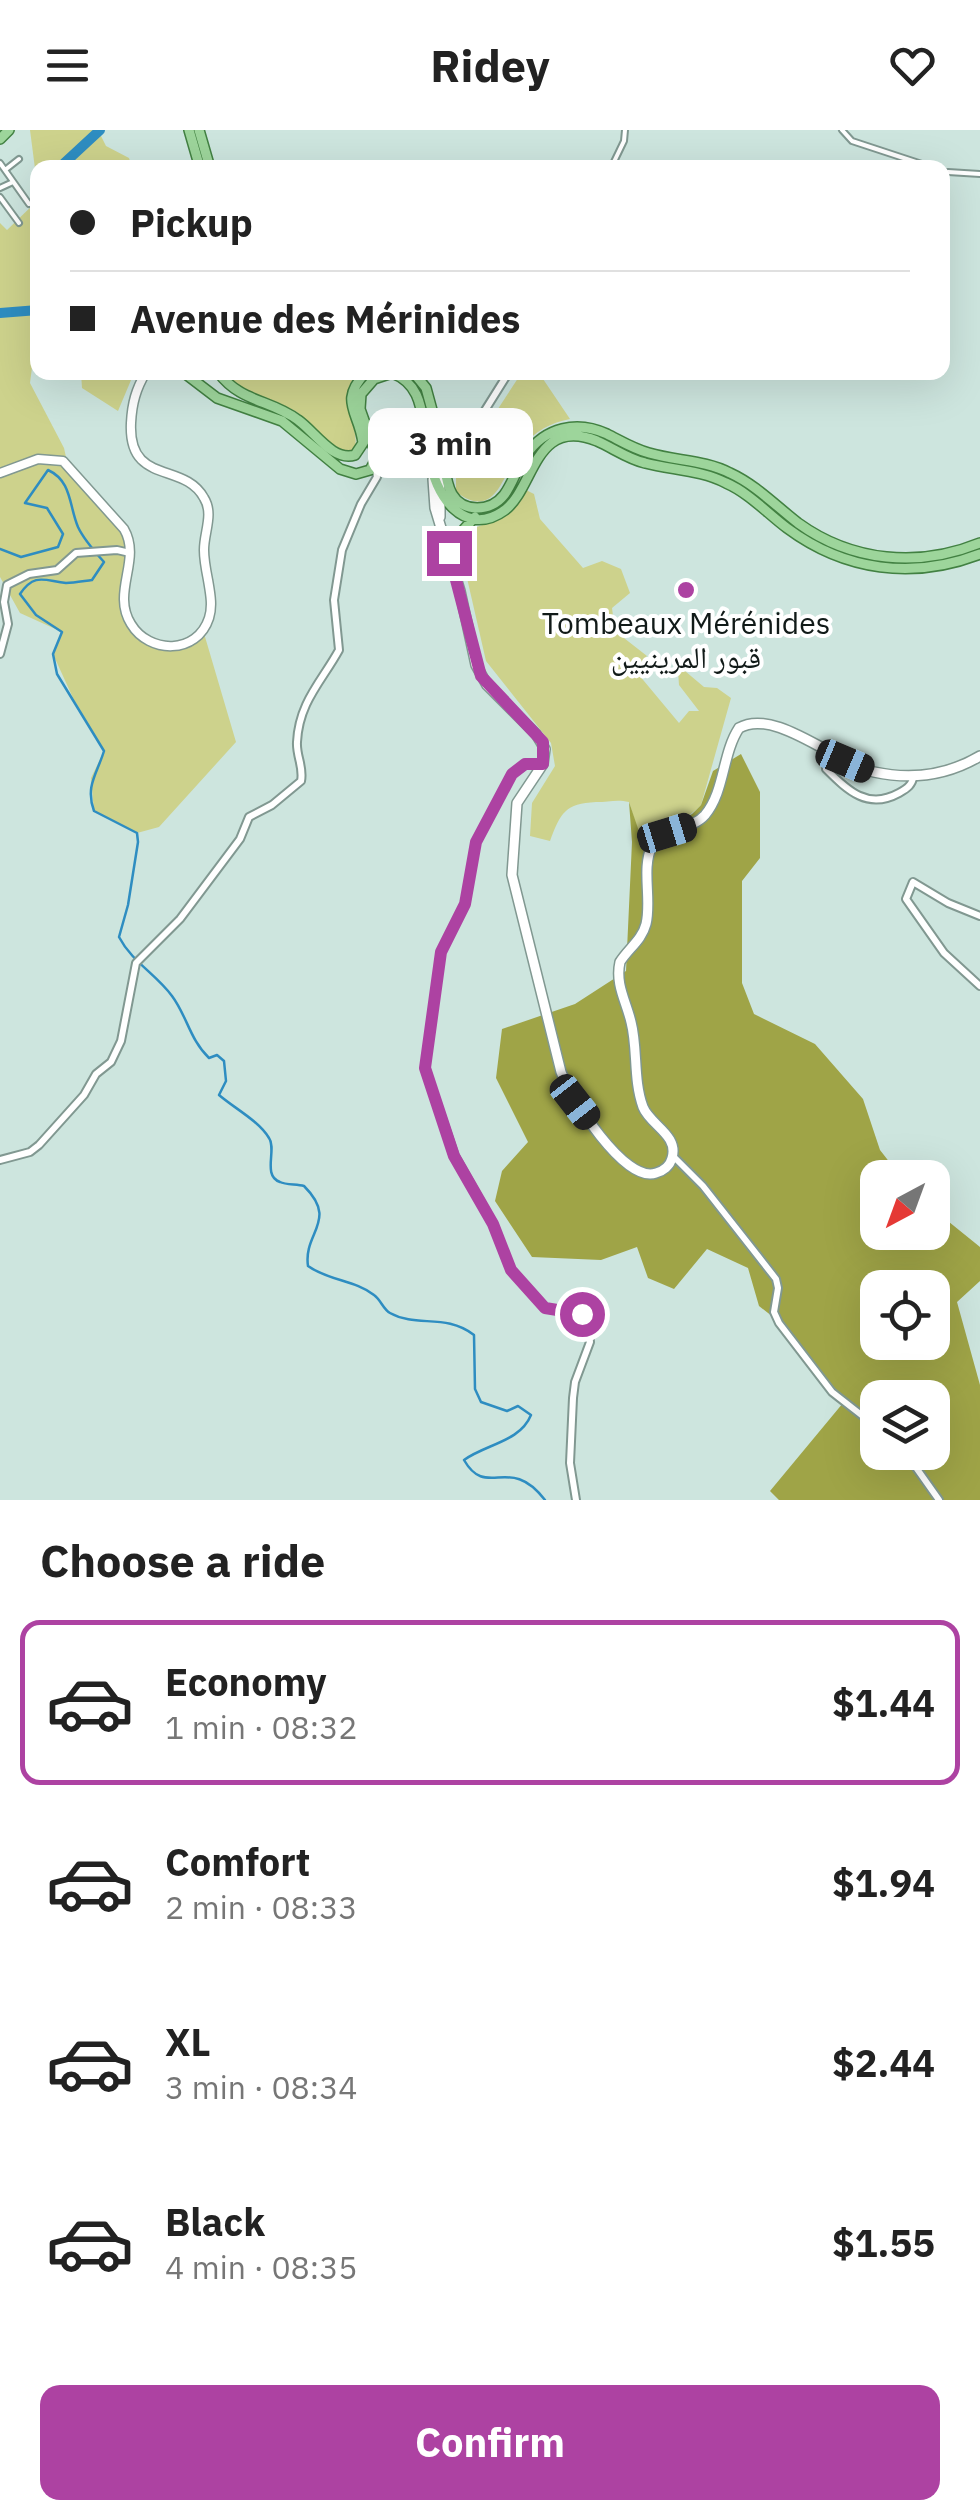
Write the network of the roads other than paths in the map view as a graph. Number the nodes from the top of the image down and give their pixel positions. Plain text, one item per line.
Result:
1 (189, 130) edge
2 (199, 130) edge
3 (625, 130) edge
4 (842, 130) edge
5 (19, 159) dead end
6 (198, 160) edge
7 (208, 160) edge
8 (616, 160) edge
9 (911, 160) edge
10 (0, 163) edge
11 (4, 170) junction
12 (950, 172) edge
13 (980, 174) edge
14 (12, 182) junction
15 (0, 188) edge
16 (0, 197) edge
17 (29, 204) dead end
18 (19, 223) dead end
19 (143, 380) edge
20 (193, 380) edge
21 (225, 380) edge
22 (360, 380) edge
23 (374, 380) edge
24 (408, 380) edge
25 (420, 380) edge
26 (503, 380) edge
27 (441, 443) junction
28 (428, 445) junction
29 (439, 460) junction
30 (375, 464) junction
31 (0, 473) edge
32 (432, 479) junction
33 (442, 497) junction
34 (475, 518) junction
35 (440, 519) junction
36 (980, 543) edge
37 (132, 553) junction
38 (449, 553) junction
39 (980, 554) edge
40 (0, 654) edge
41 (980, 756) edge
42 (543, 764) junction
43 (826, 769) dead end
44 (914, 775) junction
45 (980, 916) edge
46 (980, 986) edge
47 (673, 1156) junction
48 (0, 1160) edge
49 (860, 1414) edge
50 (918, 1470) edge
51 (576, 1500) edge
52 (938, 1500) edge

1 - 6 main road
2 - 7 main road
3 - 8 street
4 - 9 street
5 - 11 street
10 - 11 street
11 - 14 street
12 - 13 street
14 - 15 street
14 - 17 street
16 - 18 street
19 - 37 street
20 - 30 main road
21 - 22 main road
23 - 30 main road
24 - 28 main road
25 - 27 main road
26 - 29 street
27 - 28 main road
27 - 29 main road
28 - 29 main road
29 - 32 main road
29 - 33 main road
29 - 36 main road
30 - 48 street
31 - 37 street
32 - 33 main road
32 - 35 main road
33 - 34 main road
33 - 35 main road
34 - 38 main road
34 - 39 main road
35 - 38 main road
37 - 40 street
38 - 42 main road
41 - 44 main road
42 - 47 main road
42 - 51 street
43 - 44 street
44 - 47 main road
45 - 46 street
47 - 49 street
50 - 52 street

